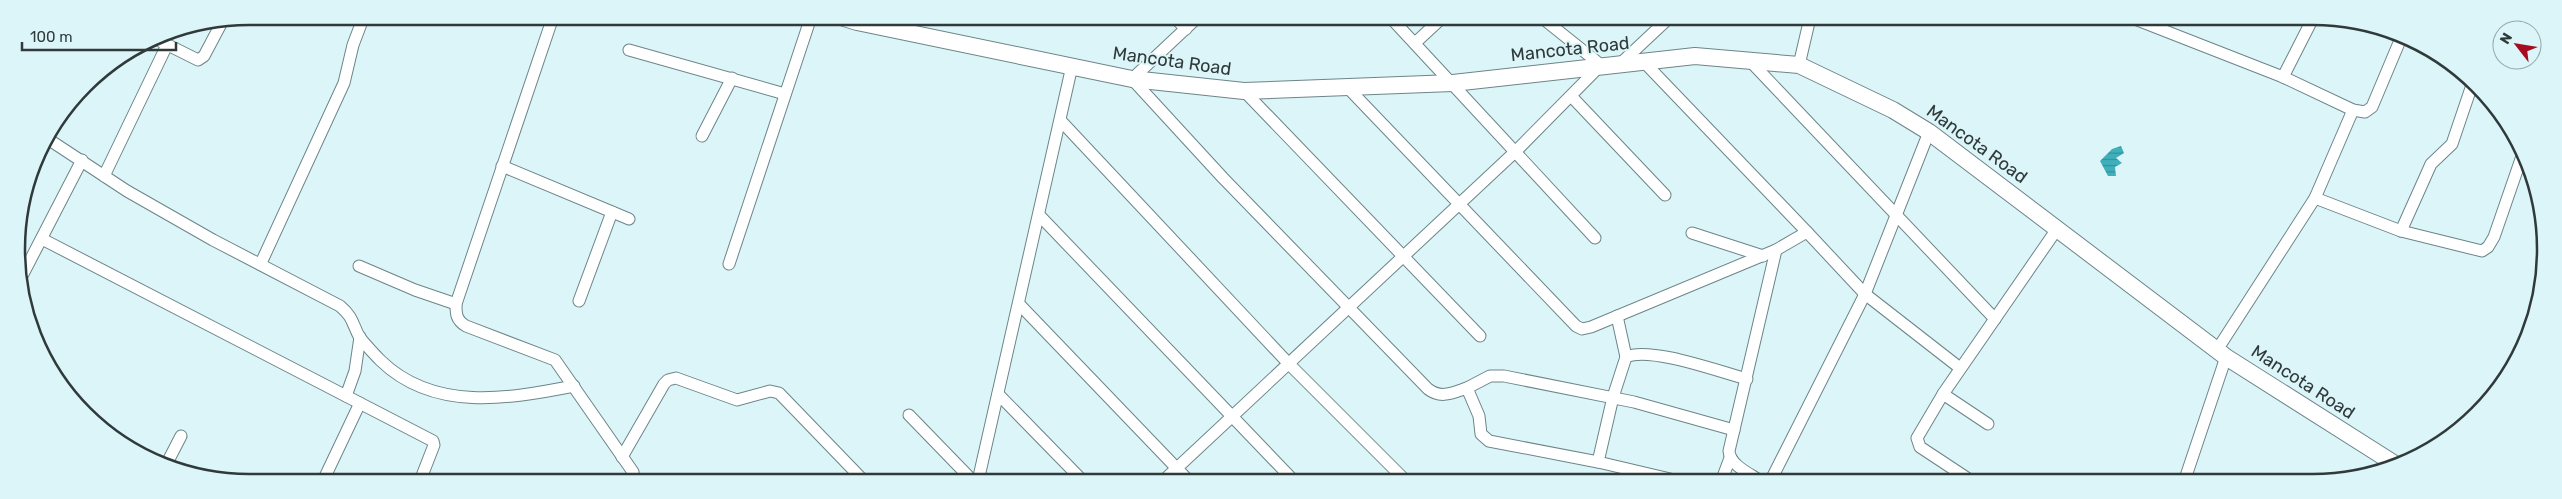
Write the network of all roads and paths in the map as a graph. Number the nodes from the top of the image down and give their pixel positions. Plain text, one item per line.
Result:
1 (361, 25) edge
2 (551, 25) edge
3 (808, 25) edge
4 (897, 25) edge
5 (1182, 25) edge
6 (1190, 25) edge
7 (1398, 25) edge
8 (1434, 25) edge
9 (1555, 25) edge
10 (1662, 25) edge
11 (1808, 25) edge
12 (2150, 25) edge
13 (2309, 25) edge
14 (218, 27) edge
15 (1186, 29) junction
16 (2399, 42) edge
17 (163, 43) edge
18 (1415, 43) junction
19 (167, 45) junction
20 (629, 50) dead end
21 (1643, 61) junction
22 (1750, 61) junction
23 (1621, 63) junction
24 (1601, 65) junction
25 (1799, 65) junction
26 (1072, 66) junction
27 (2282, 77) junction
28 (732, 78) junction
29 (1132, 79) junction
30 (1453, 83) junction
31 (1348, 88) junction
32 (2470, 90) edge
33 (1244, 91) junction
34 (785, 94) junction
35 (1570, 96) junction
36 (2353, 110) junction
37 (1061, 121) junction
38 (1929, 132) junction
39 (702, 136) dead end
40 (52, 142) edge
41 (1516, 151) junction
42 (82, 160) junction
43 (2520, 163) edge
44 (502, 166) junction
45 (104, 176) junction
46 (1664, 195) dead end
47 (2315, 198) junction
48 (1458, 204) junction
49 (612, 212) junction
50 (1040, 216) junction
51 (1896, 216) junction
52 (629, 219) dead end
53 (2057, 229) junction
54 (2401, 231) junction
55 (1808, 232) junction
56 (1692, 233) dead end
57 (1595, 238) dead end
58 (42, 239) junction
59 (1776, 250) junction
60 (1763, 256) junction
61 (1403, 258) junction
62 (261, 264) junction
63 (729, 264) dead end
64 (359, 266) dead end
65 (26, 269) edge
66 (1865, 294) junction
67 (579, 301) dead end
68 (456, 304) junction
69 (1019, 304) junction
70 (1348, 308) junction
71 (1617, 316) junction
72 (1995, 319) junction
73 (1480, 336) dead end
74 (360, 337) junction
75 (2222, 353) junction
76 (1626, 357) junction
77 (1290, 364) junction
78 (1960, 368) junction
79 (1747, 379) junction
80 (574, 386) junction
81 (1466, 388) junction
82 (998, 394) junction
83 (1943, 394) junction
84 (346, 396) junction
85 (1613, 397) junction
86 (360, 403) junction
87 (909, 415) dead end
88 (1235, 417) junction
89 (1988, 424) dead end
90 (1734, 430) junction
91 (181, 436) dead end
92 (622, 456) junction
93 (1730, 458) junction
94 (169, 459) edge
95 (2389, 460) edge
96 (1598, 462) junction
97 (1177, 468) junction
98 (326, 474) edge
99 (423, 474) edge
100 (633, 474) edge
101 (857, 474) edge
102 (966, 474) edge
103 (980, 474) edge
104 (1076, 474) edge
105 (1171, 474) edge
106 (1182, 474) edge
107 (1288, 474) edge
108 (1399, 474) edge
109 (1649, 474) edge
110 (1724, 474) edge
111 (1751, 474) edge
112 (1774, 474) edge
113 (1961, 474) edge
114 (2186, 474) edge

1 - 62 street
2 - 44 street
3 - 34 street
4 - 26 main road, Mancota Road
5 - 15 street
6 - 15 street
7 - 18 street
8 - 18 street
9 - 24 street
10 - 23 street
11 - 25 street
12 - 27 street
13 - 27 street
14 - 19 street
15 - 29 street
16 - 36 street
17 - 19 street
18 - 30 street
19 - 45 street
20 - 28 street
21 - 22 main road, Mancota Road
21 - 23 main road, Mancota Road
21 - 55 street
22 - 25 main road, Mancota Road
22 - 51 street
23 - 24 main road, Mancota Road
24 - 30 main road, Mancota Road
24 - 35 street
25 - 38 main road, Mancota Road
26 - 29 main road, Mancota Road
26 - 37 street
27 - 36 street
28 - 34 street
28 - 39 street
29 - 33 main road, Mancota Road
29 - 70 street
30 - 31 main road, Mancota Road
30 - 41 street
31 - 33 main road, Mancota Road
31 - 48 street
32 - 54 street
33 - 61 street
34 - 63 street
35 - 41 street
35 - 46 street
36 - 47 street
37 - 50 street
37 - 77 street
38 - 51 street
38 - 53 main road, Mancota Road
40 - 42 street
41 - 48 street
41 - 57 street
42 - 45 street
42 - 58 street
43 - 54 street
44 - 49 street
44 - 68 street
45 - 62 street
47 - 54 street
47 - 75 street
48 - 61 street
48 - 71 street
49 - 52 street
49 - 67 street
50 - 69 street
50 - 88 street
51 - 66 street
51 - 72 street
53 - 72 street
53 - 75 main road, Mancota Road
55 - 59 street
55 - 66 street
56 - 60 street
58 - 65 street
58 - 84 street
59 - 60 street
59 - 79 street
60 - 71 street
61 - 70 street
61 - 73 street
62 - 74 street
64 - 68 street
66 - 78 street
66 - 112 street
68 - 80 street
69 - 82 street
69 - 97 street
70 - 77 street
70 - 81 street
71 - 76 street
72 - 78 street
74 - 80 street
74 - 84 street
75 - 95 main road, Mancota Road
75 - 114 street
76 - 79 street
76 - 85 street
77 - 88 street
77 - 108 street
78 - 83 street
79 - 90 street
80 - 92 street
81 - 85 street
81 - 96 street
82 - 103 street
82 - 104 street
83 - 89 street
83 - 113 street
84 - 86 street
85 - 90 street
85 - 96 street
86 - 98 street
86 - 99 street
87 - 102 street
88 - 97 street
88 - 107 street
90 - 93 street
91 - 94 street
92 - 100 street
92 - 101 street
93 - 110 street
93 - 111 street
96 - 109 street
97 - 105 street
97 - 106 street

